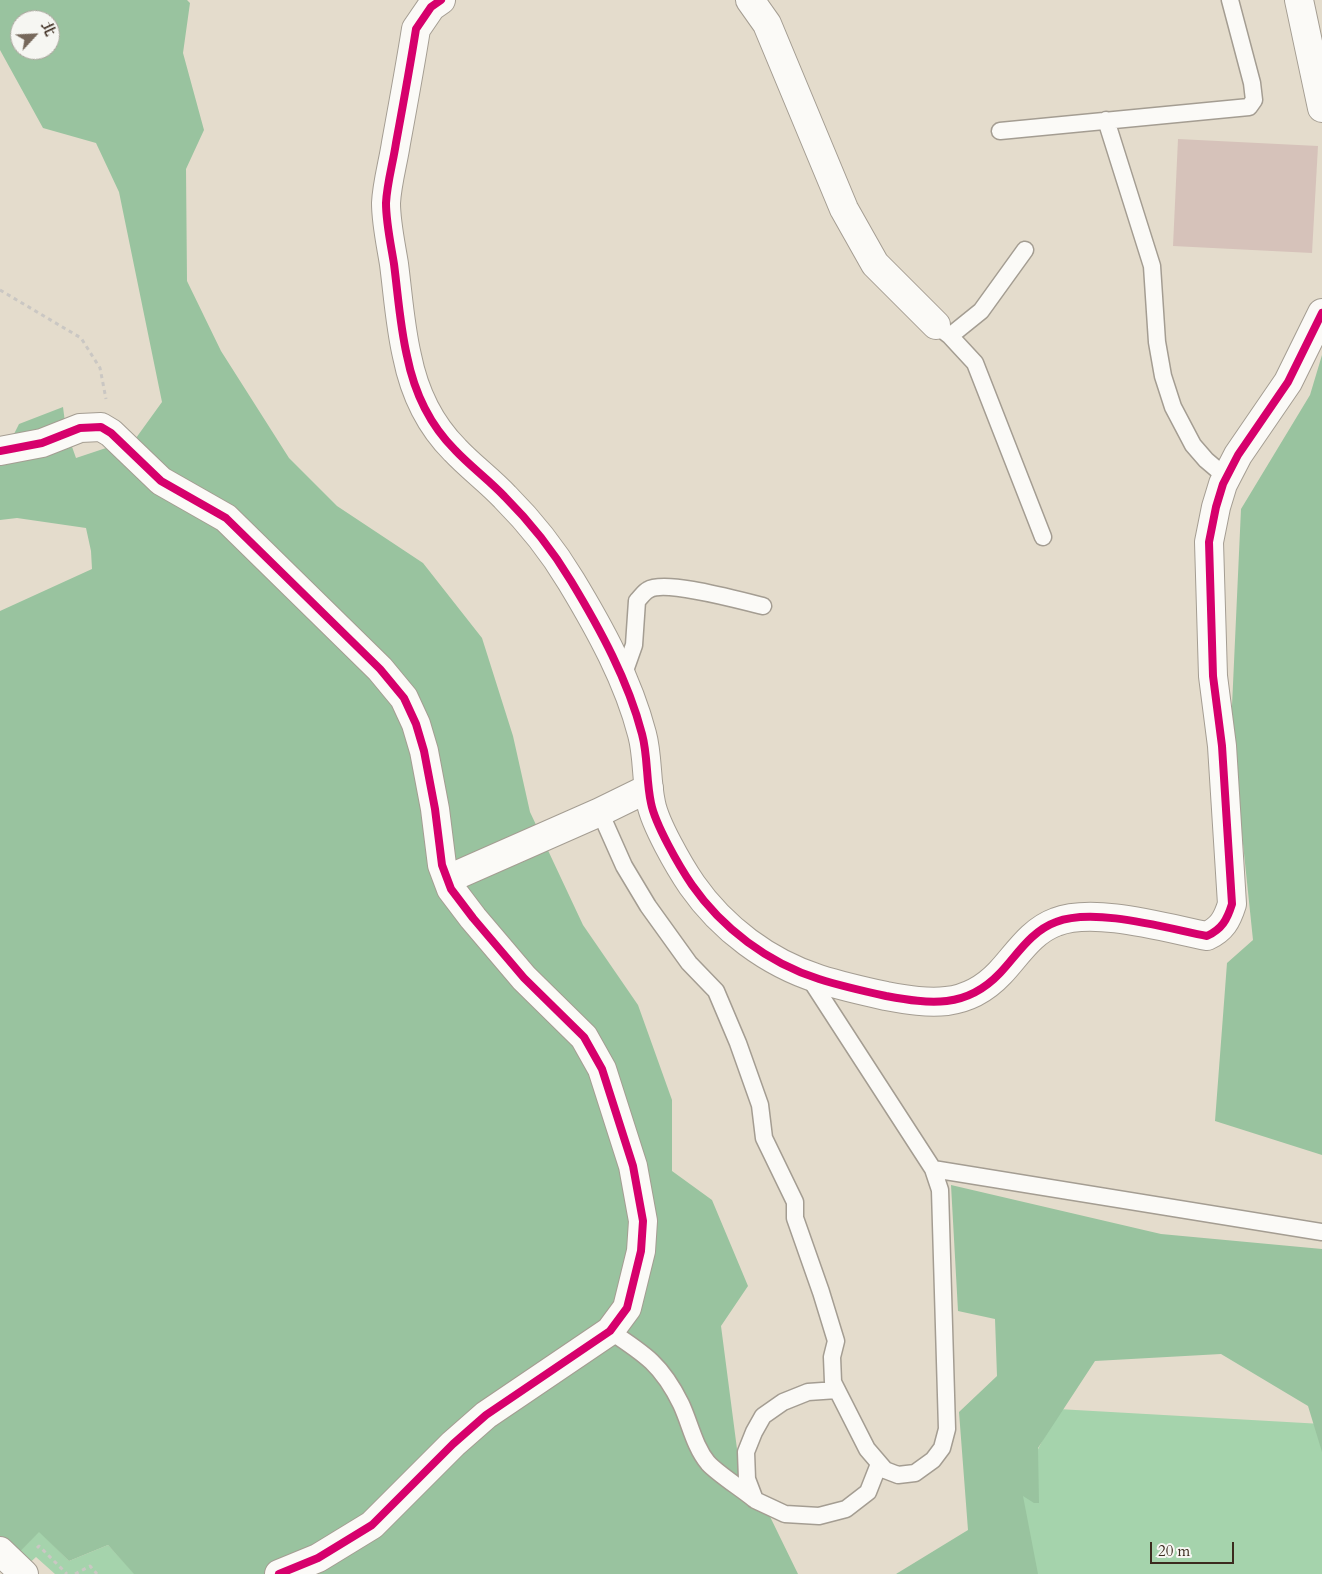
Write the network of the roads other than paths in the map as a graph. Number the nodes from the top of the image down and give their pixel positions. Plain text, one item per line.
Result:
1 (441, 0) edge
2 (750, 0) edge
3 (1230, 0) edge
4 (1299, 0) edge
5 (1322, 108) edge
6 (1106, 120) junction
7 (1000, 131) dead end
8 (1025, 250) dead end
9 (1322, 312) edge
10 (943, 330) junction
11 (0, 451) edge
12 (1226, 477) junction
13 (1043, 537) dead end
14 (763, 606) dead end
15 (622, 679) junction
16 (649, 788) junction
17 (600, 812) junction
18 (448, 879) junction
19 (807, 974) junction
20 (934, 1168) junction
21 (1322, 1232) edge
22 (610, 1331) junction
23 (837, 1390) junction
24 (879, 1464) junction
25 (756, 1500) junction
26 (0, 1551) edge
27 (24, 1574) edge
28 (279, 1574) edge

1 - 15 street
2 - 10 street
3 - 6 lane
4 - 5 street
6 - 7 lane
6 - 12 lane
8 - 10 lane
9 - 12 street
10 - 13 lane
11 - 18 street
12 - 19 street
14 - 15 lane
15 - 16 street
16 - 17 street
16 - 19 street
17 - 18 street
17 - 23 lane
18 - 22 street
19 - 20 lane
20 - 21 lane
20 - 24 lane
22 - 25 lane
22 - 28 street
23 - 24 lane
23 - 25 lane
24 - 25 lane
26 - 27 street

